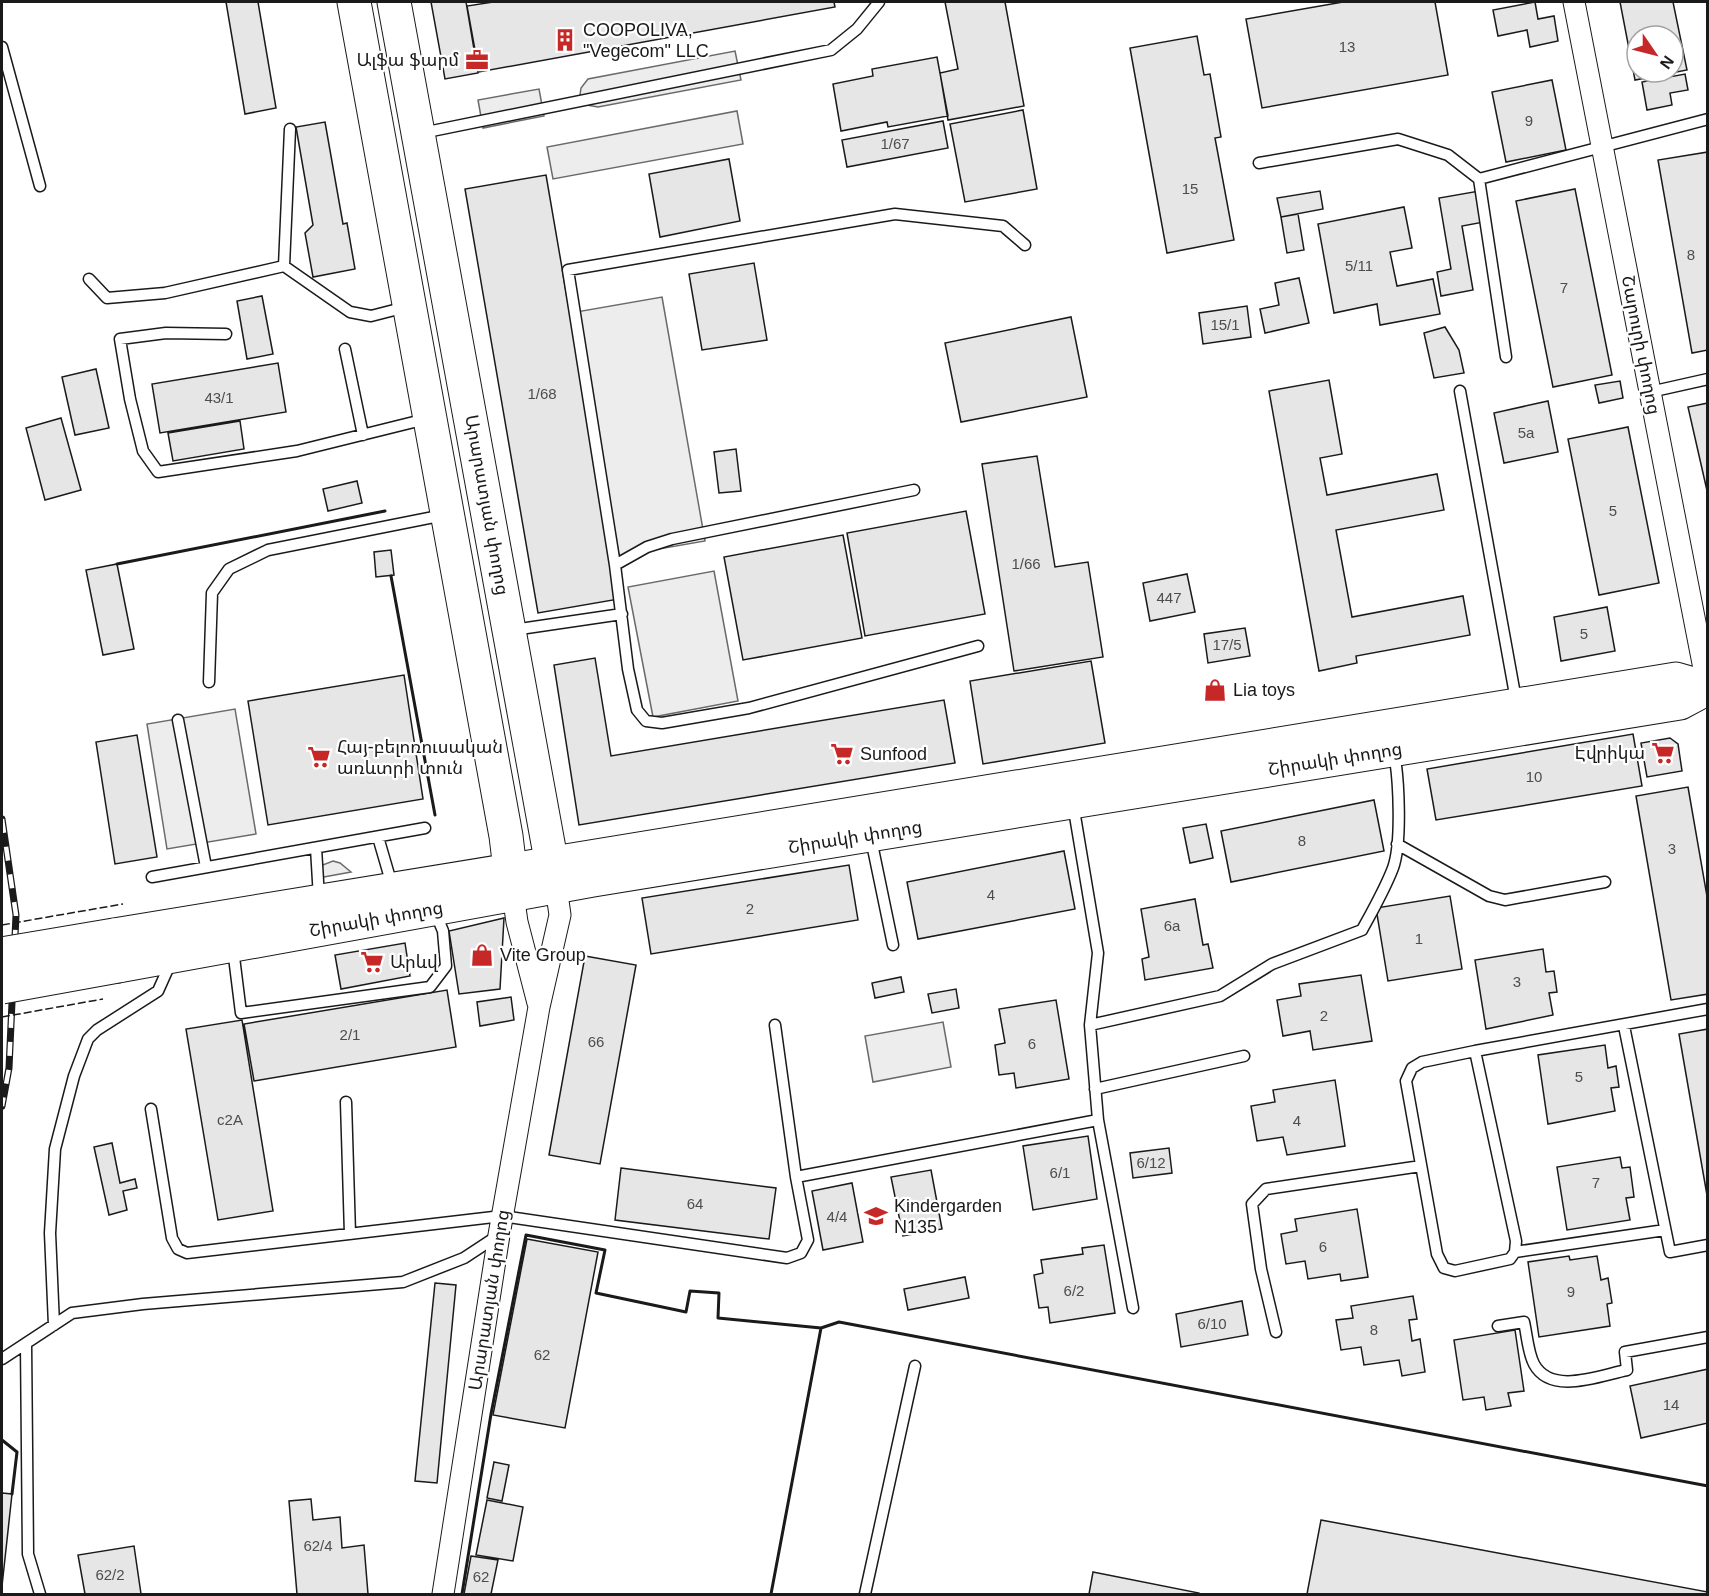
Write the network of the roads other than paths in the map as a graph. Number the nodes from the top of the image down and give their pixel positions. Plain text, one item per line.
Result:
1 (354, 2) edge
2 (394, 2) edge
3 (879, 2) edge
4 (1574, 2) edge
5 (2, 47) edge
6 (1707, 119) edge
7 (290, 129) dead end
8 (418, 134) junction
9 (1602, 147) junction
10 (1258, 164) dead end
11 (1479, 179) junction
12 (40, 186) dead end
13 (1025, 245) dead end
14 (284, 266) junction
15 (89, 279) dead end
16 (409, 306) junction
17 (226, 334) dead end
18 (345, 349) dead end
19 (1506, 357) dead end
20 (1707, 379) edge
21 (1460, 391) dead end
22 (1650, 392) junction
23 (430, 418) junction
24 (363, 435) junction
25 (914, 490) dead end
26 (447, 514) junction
27 (615, 565) junction
28 (622, 614) junction
29 (510, 630) junction
30 (978, 646) dead end
31 (209, 682) dead end
32 (1707, 689) edge
33 (1517, 705) junction
34 (178, 720) dead end
35 (1394, 749) junction
36 (1072, 802) junction
37 (426, 828) dead end
38 (870, 834) junction
39 (378, 837) junction
40 (1397, 844) junction
41 (316, 848) junction
42 (206, 867) junction
43 (554, 874) junction
44 (152, 877) dead end
45 (512, 882) junction
46 (1605, 882) dead end
47 (393, 889) junction
48 (320, 901) junction
49 (434, 909) junction
50 (233, 945) junction
51 (893, 945) dead end
52 (116, 951) junction
53 (2, 954) edge
54 (174, 956) junction
55 (2, 987) edge
56 (538, 1007) junction
57 (1707, 1009) edge
58 (774, 1025) dead end
59 (1090, 1025) junction
60 (1624, 1026) junction
61 (1476, 1051) junction
62 (1244, 1056) dead end
63 (1095, 1089) junction
64 (345, 1102) dead end
65 (151, 1109) dead end
66 (1098, 1120) junction
67 (1421, 1166) junction
68 (796, 1177) junction
69 (501, 1225) junction
70 (1665, 1230) junction
71 (350, 1234) junction
72 (1707, 1245) edge
73 (1515, 1252) junction
74 (1133, 1308) dead end
75 (54, 1325) junction
76 (1498, 1326) dead end
77 (1276, 1332) dead end
78 (1707, 1337) edge
79 (26, 1343) junction
80 (2, 1359) edge
81 (915, 1366) dead end
82 (40, 1594) edge
83 (443, 1594) edge
84 (865, 1594) edge

1 - 16 main road, Արարատյան փողոց
2 - 8 main road, Արարատյան փողոց
3 - 8 lane
4 - 9 street, Շարուրի փողոց
5 - 12 lane
6 - 9 lane
7 - 14 lane
8 - 29 main road, Արարատյան փողոց
9 - 11 lane
9 - 22 street, Շարուրի փողոց
10 - 11 lane
11 - 19 lane
13 - 27 lane
14 - 15 lane
14 - 16 lane
16 - 23 main road, Արարատյան փողոց
17 - 24 lane
18 - 24 lane
20 - 22 lane
21 - 33 lane
22 - 32 street, Շարուրի փողոց
23 - 24 lane
23 - 26 main road, Արարատյան փողոց
25 - 27 lane
26 - 31 lane
26 - 45 main road, Արարատյան փողոց
27 - 28 lane
28 - 29 lane
28 - 30 lane
29 - 43 main road, Արարատյան փողոց
32 - 33 main road, Շիրակի փողոց
32 - 35 main road, Շիրակի փողոց
33 - 43 main road, Շիրակի փողոց
34 - 42 lane
35 - 36 main road, Շիրակի փողոց
35 - 40 lane
36 - 38 main road, Շիրակի փողոց
36 - 59 lane
37 - 39 lane
38 - 43 main road, Շիրակի փողոց
38 - 51 lane
39 - 41 lane
39 - 47 lane
40 - 46 lane
40 - 59 lane
41 - 42 lane
41 - 48 lane
42 - 44 lane
43 - 45 main road, Շիրակի փողոց
43 - 56 street, Արարատյան փողոց
45 - 47 main road, Շիրակի փողոց
45 - 49 main road, Շիրակի փողոց
45 - 56 street, Արարատյան փողոց
47 - 48 main road, Շիրակի փողոց
48 - 52 main road, Շիրակի փողոց
49 - 50 main road, Շիրակի փողոց
49 - 50 lane
50 - 54 main road, Շիրակի փողոց
52 - 53 main road, Շիրակի փողոց, bridge
52 - 54 main road, Շիրակի փողոց
52 - 55 main road, Շիրակի փողոց, bridge
54 - 75 lane
56 - 69 street, Արարատյան փողոց
57 - 60 lane
58 - 68 lane
59 - 63 lane
60 - 61 lane
60 - 70 lane
61 - 67 lane
61 - 73 lane
62 - 63 lane
63 - 66 lane
64 - 71 lane
65 - 71 lane
66 - 68 lane
66 - 74 lane
67 - 73 lane
67 - 77 lane
68 - 69 lane
69 - 71 lane
69 - 75 lane
69 - 83 street, Արարատյան փողոց
70 - 72 lane
70 - 73 lane
75 - 79 lane
76 - 78 lane
79 - 80 lane
79 - 82 lane
81 - 84 lane

